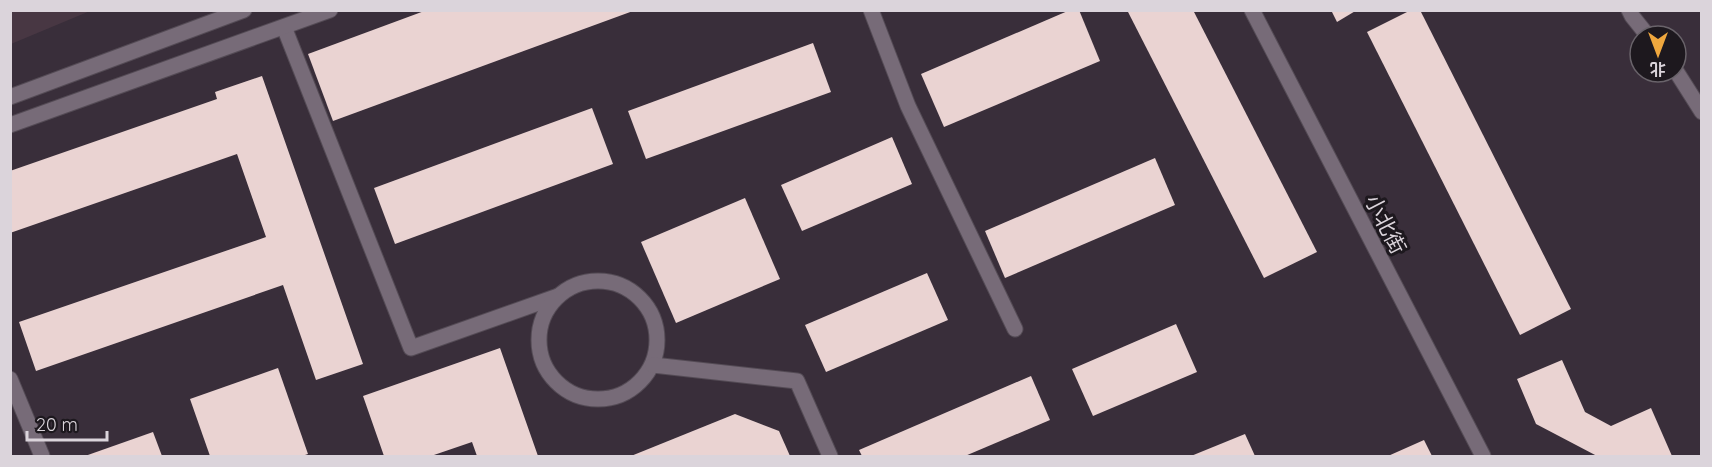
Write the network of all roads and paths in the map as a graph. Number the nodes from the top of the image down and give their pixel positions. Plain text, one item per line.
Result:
1 (330, 10) edge
2 (871, 10) edge
3 (1252, 10) edge
4 (1629, 10) edge
5 (240, 11) edge
6 (1638, 24) edge
7 (284, 27) junction
8 (1684, 84) edge
9 (10, 97) edge
10 (1701, 112) edge
11 (10, 125) edge
12 (558, 296) junction
13 (1015, 329) dead end
14 (653, 365) junction
15 (10, 379) edge
16 (42, 456) edge
17 (830, 456) edge
18 (1483, 456) edge

1 - 7 street
2 - 13 street
3 - 18 street, 小北街
4 - 6 street
5 - 9 street
7 - 11 street
7 - 12 street
8 - 10 street
12 - 14 street
12 - 14 street
14 - 17 street
15 - 16 street

